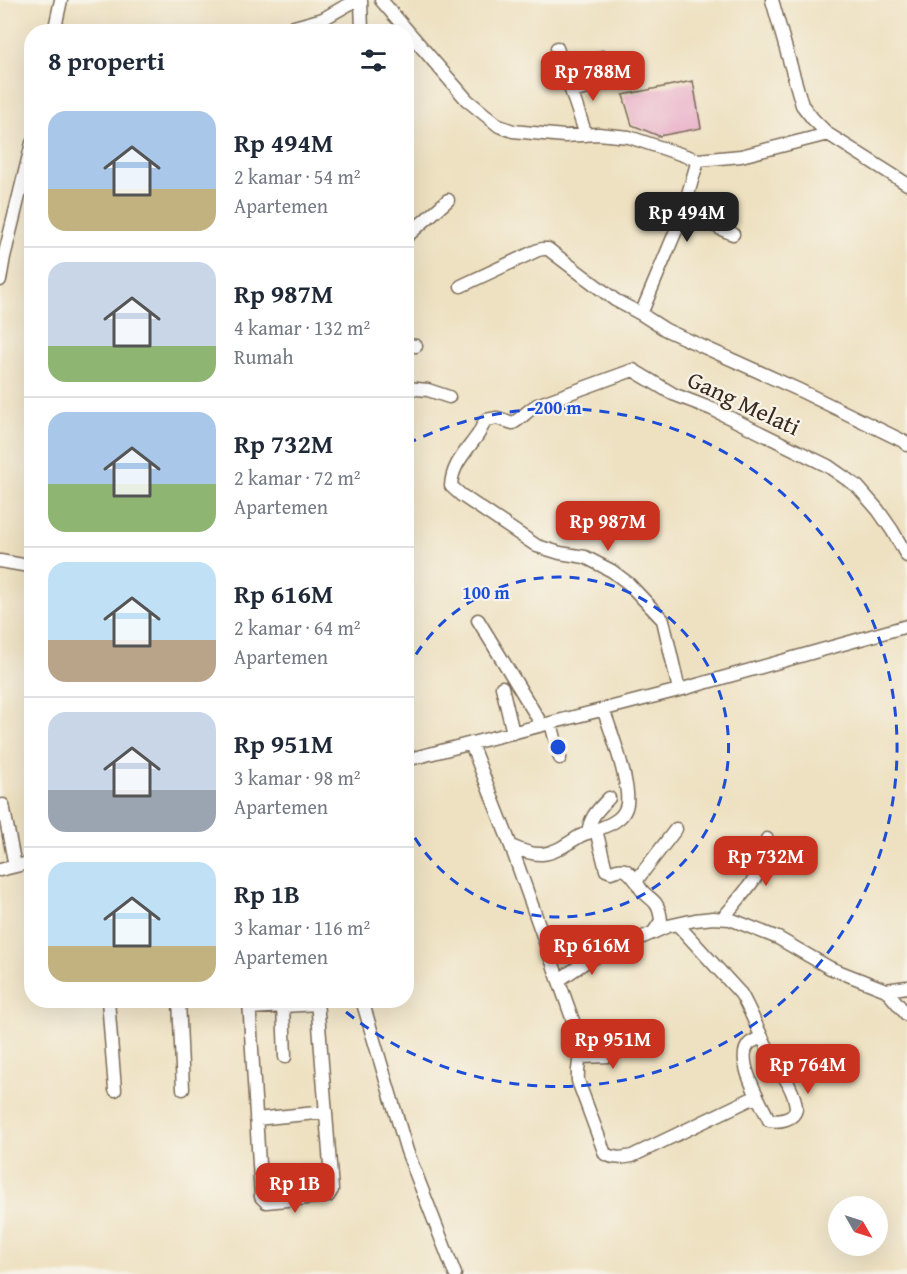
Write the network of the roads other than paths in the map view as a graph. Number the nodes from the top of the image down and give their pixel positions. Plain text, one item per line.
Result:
1 (62, 0) edge
2 (356, 0) edge
3 (362, 0) edge
4 (381, 0) edge
5 (772, 0) edge
6 (55, 24) edge
7 (305, 24) edge
8 (362, 24) edge
9 (402, 24) edge
10 (414, 38) edge
11 (557, 48) dead end
12 (602, 57) dead end
13 (564, 70) junction
14 (606, 83) dead end
15 (572, 92) junction
16 (828, 134) junction
17 (586, 135) junction
18 (698, 160) junction
19 (24, 176) edge
20 (907, 184) edge
21 (448, 200) dead end
22 (684, 207) junction
23 (414, 230) edge
24 (733, 234) dead end
25 (0, 280) edge
26 (462, 286) dead end
27 (641, 314) junction
28 (414, 389) edge
29 (449, 397) dead end
30 (907, 445) edge
31 (907, 556) edge
32 (0, 561) edge
33 (24, 565) edge
34 (478, 620) dead end
35 (907, 626) edge
36 (502, 687) dead end
37 (678, 690) junction
38 (603, 709) junction
39 (546, 724) junction
40 (513, 733) junction
41 (471, 744) junction
42 (414, 758) edge
43 (560, 758) dead end
44 (609, 798) dead end
45 (3, 806) dead end
46 (676, 829) dead end
47 (592, 831) junction
48 (767, 839) dead end
49 (511, 846) junction
50 (24, 864) edge
51 (15, 866) junction
52 (0, 870) edge
53 (637, 882) junction
54 (723, 918) junction
55 (677, 924) junction
56 (542, 932) junction
57 (653, 933) junction
58 (612, 948) junction
59 (559, 980) junction
60 (907, 987) edge
61 (886, 990) junction
62 (109, 1008) edge
63 (178, 1008) edge
64 (250, 1008) edge
65 (284, 1008) edge
66 (318, 1008) edge
67 (364, 1008) edge
68 (907, 1015) edge
69 (762, 1037) junction
70 (638, 1044) dead end
71 (285, 1057) dead end
72 (580, 1057) junction
73 (183, 1089) dead end
74 (115, 1090) dead end
75 (757, 1096) junction
76 (326, 1112) junction
77 (256, 1119) junction
78 (455, 1274) edge

1 - 6 street
2 - 7 street
3 - 8 street
4 - 9 street
5 - 16 street
10 - 17 street
11 - 13 street
12 - 13 street
13 - 15 street
14 - 15 street
15 - 17 street
16 - 18 street
16 - 20 street
17 - 18 street
18 - 22 street
19 - 25 street
21 - 23 street
22 - 24 street
22 - 27 street
26 - 27 street
27 - 30 street
28 - 29 street
31 - 37 street, Gang Melati
32 - 33 street
34 - 39 street
35 - 37 street
36 - 40 street
37 - 38 street
38 - 39 street
38 - 47 street
39 - 40 street
39 - 43 street
40 - 41 street
41 - 42 street
41 - 49 street
44 - 47 street
45 - 51 street
46 - 53 street
47 - 49 street
47 - 53 street
48 - 54 street
49 - 56 street
50 - 51 street
51 - 52 street
53 - 57 street
54 - 55 street
54 - 61 street
55 - 57 street
55 - 69 street
56 - 58 street
56 - 59 street
57 - 58 street
58 - 59 street
59 - 72 street
60 - 61 street
61 - 68 street
62 - 74 street
63 - 73 street
64 - 77 street
65 - 71 street
66 - 76 street
67 - 78 street
69 - 75 street
69 - 75 street
70 - 72 street
72 - 75 street
76 - 77 street
76 - 77 street

